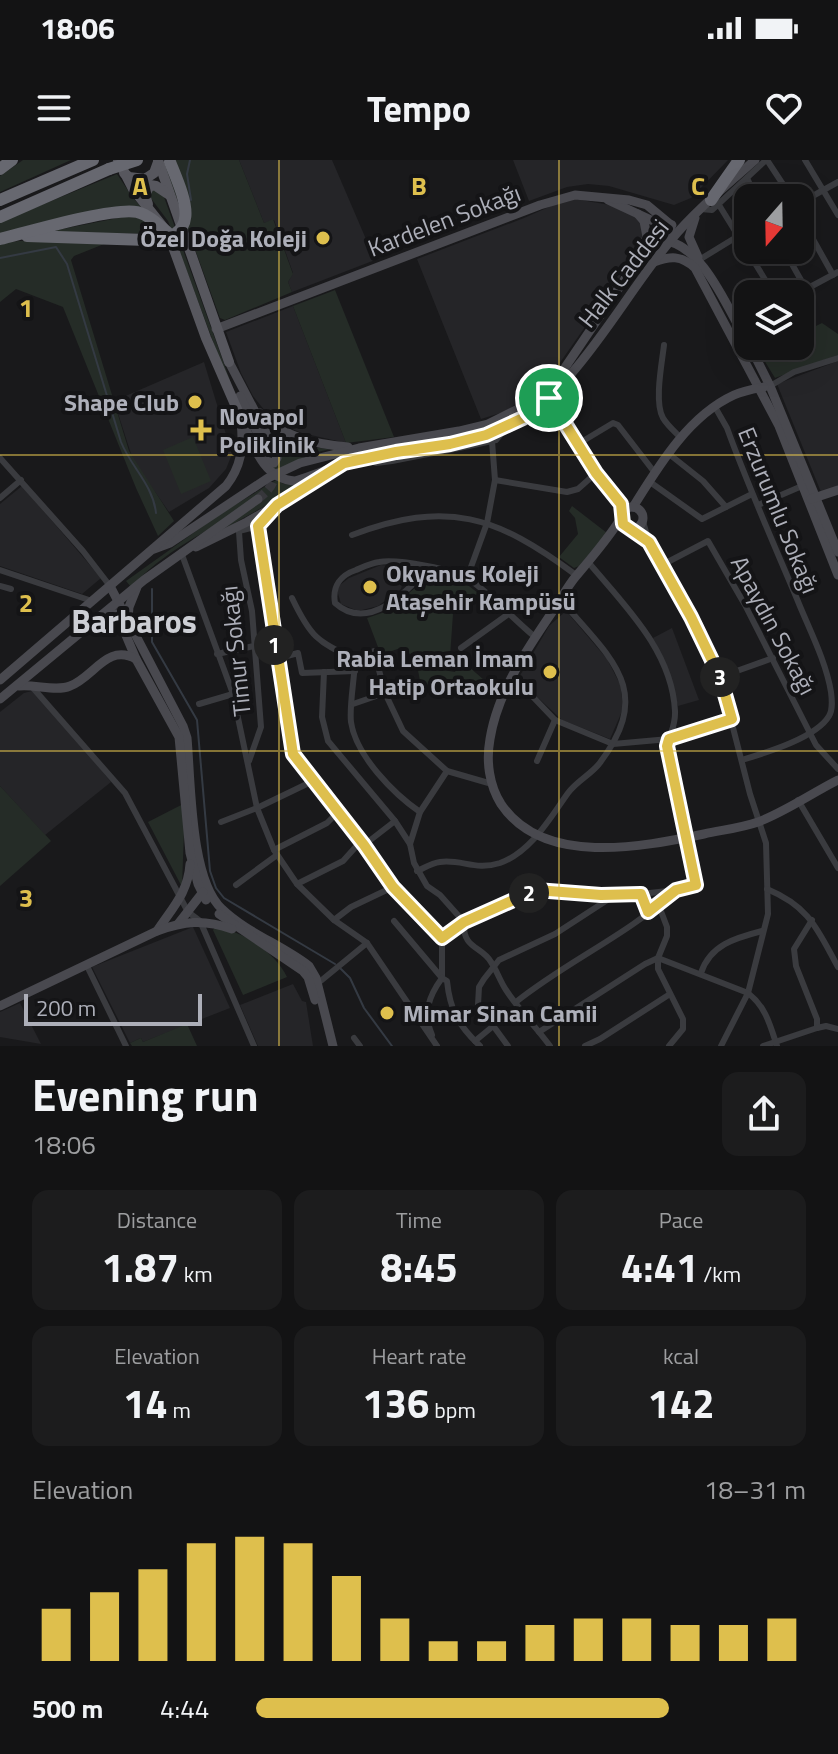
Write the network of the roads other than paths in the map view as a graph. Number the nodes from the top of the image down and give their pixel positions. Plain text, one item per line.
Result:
1 (12, 160) edge
2 (93, 160) edge
3 (131, 160) edge
4 (137, 160) edge
5 (739, 160) edge
6 (755, 160) edge
7 (767, 160) edge
8 (805, 160) edge
9 (164, 161) edge
10 (117, 167) edge
11 (0, 169) edge
12 (747, 178) junction
13 (838, 182) edge
14 (750, 184) edge
15 (783, 184) edge
16 (823, 190) junction
17 (168, 194) junction
18 (814, 195) edge
19 (601, 197) junction
20 (0, 200) edge
21 (148, 205) junction
22 (707, 206) junction
23 (638, 214) junction
24 (838, 215) edge
25 (0, 217) edge
26 (689, 221) junction
27 (671, 225) junction
28 (734, 232) edge
29 (168, 233) junction
30 (734, 238) edge
31 (0, 239) edge
32 (814, 239) edge
33 (670, 241) junction
34 (699, 260) junction
35 (654, 262) junction
36 (631, 270) junction
37 (836, 274) edge
38 (814, 285) edge
39 (732, 327) junction
40 (216, 329) junction
41 (664, 345) dead end
42 (838, 358) edge
43 (755, 360) edge
44 (229, 362) junction
45 (763, 383) junction
46 (734, 395) junction
47 (549, 398) junction
48 (250, 403) junction
49 (768, 403) junction
50 (715, 407) junction
51 (240, 416) junction
52 (507, 427) junction
53 (681, 438) junction
54 (492, 441) junction
55 (578, 444) junction
56 (361, 453) junction
57 (669, 454) junction
58 (263, 455) junction
59 (0, 458) edge
60 (344, 463) junction
61 (596, 473) junction
62 (274, 475) junction
63 (21, 480) junction
64 (495, 480) junction
65 (649, 482) junction
66 (802, 486) junction
67 (838, 490) edge
68 (752, 494) junction
69 (0, 498) edge
70 (258, 499) tunnel mouth
71 (811, 499) junction
72 (277, 505) junction
73 (758, 505) junction
74 (726, 507) junction
75 (625, 510) junction
76 (642, 517) junction
77 (487, 523) junction
78 (258, 526) junction
79 (629, 528) junction
80 (237, 530) junction
81 (830, 532) edge
82 (352, 535) dead end
83 (649, 542) junction
84 (603, 546) junction
85 (154, 549) junction
86 (181, 552) junction
87 (838, 552) edge
88 (589, 563) junction
89 (660, 566) junction
90 (429, 567) junction
91 (0, 570) edge
92 (576, 575) junction
93 (838, 575) edge
94 (467, 578) junction
95 (138, 585) junction
96 (0, 586) edge
97 (110, 586) junction
98 (11, 589) dead end
99 (562, 597) junction
100 (292, 598) dead end
101 (92, 601) junction
102 (118, 602) junction
103 (112, 614) junction
104 (507, 615) junction
105 (128, 622) junction
106 (535, 637) junction
107 (254, 646) junction
108 (461, 648) dead end
109 (217, 654) junction
110 (773, 658) junction
111 (136, 659) junction
112 (276, 659) junction
113 (355, 659) junction
114 (355, 671) junction
115 (324, 672) junction
116 (513, 676) junction
117 (720, 677) junction
118 (0, 680) edge
119 (31, 685) junction
120 (17, 687) junction
121 (385, 693) junction
122 (233, 694) junction
123 (0, 699) edge
124 (199, 704) dead end
125 (353, 704) junction
126 (732, 719) junction
127 (555, 720) junction
128 (810, 732) junction
129 (669, 739) junction
130 (613, 744) junction
131 (742, 760) junction
132 (537, 761) dead end
133 (248, 765) junction
134 (838, 769) edge
135 (447, 771) junction
136 (838, 780) edge
137 (313, 781) junction
138 (492, 784) junction
139 (798, 800) junction
140 (257, 808) junction
141 (338, 812) junction
142 (420, 812) junction
143 (395, 821) junction
144 (221, 822) dead end
145 (758, 822) junction
146 (539, 834) junction
147 (687, 837) junction
148 (363, 843) junction
149 (410, 844) junction
150 (190, 853) junction
151 (276, 853) junction
152 (838, 868) edge
153 (417, 871) junction
154 (297, 884) junction
155 (236, 885) dead end
156 (393, 887) junction
157 (767, 889) junction
158 (204, 890) junction
159 (676, 890) junction
160 (641, 894) junction
161 (617, 895) junction
162 (181, 899) junction
163 (659, 906) junction
164 (188, 912) junction
165 (648, 912) junction
166 (334, 920) junction
167 (812, 920) junction
168 (200, 921) junction
169 (394, 921) dead end
170 (464, 922) junction
171 (178, 924) junction
172 (157, 931) junction
173 (762, 931) junction
174 (246, 935) junction
175 (442, 938) junction
176 (367, 943) junction
177 (658, 958) junction
178 (87, 966) junction
179 (493, 967) junction
180 (838, 967) edge
181 (701, 973) junction
182 (442, 978) junction
183 (314, 985) junction
184 (748, 993) junction
185 (670, 994) junction
186 (516, 1002) junction
187 (0, 1006) edge
188 (492, 1027) junction
189 (817, 1028) junction
190 (838, 1029) edge
191 (539, 1032) junction
192 (354, 1038) dead end
193 (478, 1043) edge
194 (670, 1043) edge
195 (776, 1043) edge
196 (587, 1045) edge
197 (126, 1046) edge
198 (254, 1046) edge
199 (326, 1046) edge
200 (333, 1046) edge
201 (360, 1046) edge
202 (437, 1046) edge
203 (508, 1046) edge
204 (550, 1046) edge
205 (662, 1046) edge
206 (721, 1046) edge
207 (763, 1046) edge

1 - 11 highway
2 - 20 highway
3 - 10 highway, bridge
4 - 10 highway, bridge
5 - 22 highway
6 - 22 main road, Halk Caddesi
7 - 12 street
7 - 15 street
8 - 16 street
9 - 10 main road
9 - 17 main road
9 - 31 highway, bridge
10 - 21 main road
10 - 25 highway
12 - 14 street
12 - 22 street
13 - 16 street
16 - 18 street
16 - 24 street
17 - 21 main road
17 - 40 main road
19 - 23 main road
19 - 27 main road, Kardelen Sokağı
19 - 40 main road, Kardelen Sokağı
21 - 29 main road
22 - 26 main road, Halk Caddesi
22 - 28 street
22 - 34 main road
23 - 27 main road
23 - 36 main road
26 - 27 main road
26 - 33 main road, Halk Caddesi
27 - 33 main road
29 - 31 highway
29 - 51 main road
30 - 34 street
32 - 37 street
33 - 34 main road
33 - 35 main road, Halk Caddesi
33 - 36 main road
34 - 39 main road
35 - 39 main road
35 - 47 main road, Halk Caddesi
36 - 56 main road, Halk Caddesi
37 - 38 street
39 - 45 main road
40 - 44 main road
41 - 53 street
42 - 45 street
43 - 45 main road
44 - 48 main road
44 - 58 main road
45 - 46 main road
45 - 49 main road
45 - 71 main road
46 - 49 main road
46 - 50 main road
47 - 52 main road, Halk Caddesi
47 - 55 street
48 - 56 main road
48 - 58 main road
49 - 66 main road
50 - 53 main road
50 - 68 street, Erzurumlu Sokağı
51 - 58 main road
51 - 85 main road
52 - 54 street
52 - 56 main road, Halk Caddesi
53 - 57 main road
54 - 56 street
54 - 64 street
55 - 61 street
55 - 65 street
56 - 60 main road, Halk Caddesi
56 - 62 main road
57 - 65 main road
57 - 74 street
58 - 62 main road
59 - 63 street
60 - 62 main road, Halk Caddesi
60 - 72 main road, Halk Caddesi
61 - 64 street
61 - 75 street
62 - 85 main road
63 - 69 street
63 - 97 street
64 - 77 street
65 - 74 street
65 - 75 main road
65 - 76 main road
66 - 71 main road
66 - 73 street
67 - 71 main road
68 - 73 street, Erzurumlu Sokağı
68 - 74 street
70 - 86 main road
71 - 81 main road
72 - 78 street
72 - 80 main road, Halk Caddesi
73 - 128 street, Erzurumlu Sokağı
75 - 76 main road
75 - 79 main road
75 - 84 main road
76 - 79 main road
76 - 83 street
77 - 82 street
77 - 92 street
77 - 94 street
78 - 80 street
78 - 112 street
79 - 83 street
79 - 84 main road
80 - 86 main road, Halk Caddesi
80 - 107 street, Timur Sokağı
81 - 87 main road
81 - 93 main road
83 - 89 street
84 - 88 main road
85 - 97 main road
86 - 95 main road
86 - 109 street
88 - 92 main road
88 - 129 street
89 - 110 street, Apaydın Sokağı
89 - 117 street
90 - 90 street
90 - 94 street
91 - 101 street
92 - 99 main road
94 - 104 street
95 - 102 main road
95 - 105 main road
96 - 98 street
97 - 101 main road
97 - 102 main road
99 - 106 main road
99 - 130 street
100 - 113 street
101 - 118 main road
102 - 103 main road
102 - 105 main road
103 - 111 main road
103 - 120 main road
104 - 106 street
104 - 108 street
105 - 158 main road
106 - 116 main road
107 - 109 street
107 - 133 street, Timur Sokağı
109 - 122 street
110 - 117 street
110 - 128 street, Apaydın Sokağı
111 - 119 main road
111 - 150 main road
112 - 115 street
112 - 137 street
113 - 114 street
113 - 121 street
114 - 115 street
114 - 125 street
115 - 143 street
116 - 127 street
116 - 138 main road
117 - 126 street
119 - 120 main road
119 - 162 street
120 - 123 main road
121 - 125 street
121 - 135 street
122 - 124 street
122 - 133 street
125 - 142 street
126 - 129 street
126 - 131 street
127 - 130 street
127 - 132 street
128 - 131 street
128 - 134 street, Apaydın Sokağı
129 - 130 street
129 - 147 street
130 - 146 street
131 - 145 street
133 - 140 street
135 - 138 street
135 - 142 street
136 - 139 main road
137 - 140 street
137 - 141 street
138 - 146 main road
139 - 145 main road
139 - 152 street
140 - 144 street
140 - 151 street
141 - 148 street
141 - 151 street
142 - 149 street
143 - 148 street
143 - 149 street
145 - 147 main road
145 - 157 street
146 - 147 main road
146 - 153 street
147 - 159 street
148 - 154 street
148 - 156 street
149 - 153 street
150 - 158 main road
150 - 162 main road
151 - 154 street
151 - 155 street
153 - 170 street
154 - 166 street
156 - 166 street
156 - 175 street
157 - 167 street
157 - 173 street
158 - 164 main road
158 - 174 main road
158 - 183 main road
159 - 160 street
159 - 163 street
160 - 161 street
160 - 165 street
161 - 170 street
161 - 179 street
162 - 164 street
162 - 172 main road
163 - 165 street
163 - 177 street
164 - 168 street
164 - 171 main road
165 - 186 street
166 - 176 street
167 - 180 street
167 - 189 street
168 - 171 main road
168 - 174 main road
168 - 198 street
169 - 182 street
170 - 175 street
170 - 179 street
171 - 172 main road
172 - 178 main road
173 - 181 street
173 - 184 street
174 - 183 main road
175 - 182 street
176 - 183 street
176 - 202 street
177 - 181 street
177 - 185 street
177 - 191 street
178 - 187 main road
178 - 197 street
179 - 186 street
179 - 188 street
181 - 184 street
182 - 193 street
182 - 202 street
183 - 199 main road
183 - 200 main road
184 - 195 street
184 - 206 street
185 - 194 street
185 - 196 street
186 - 191 street
188 - 193 street
188 - 203 street
189 - 190 street
189 - 195 street
191 - 204 street
192 - 201 street
194 - 205 street
195 - 207 street

